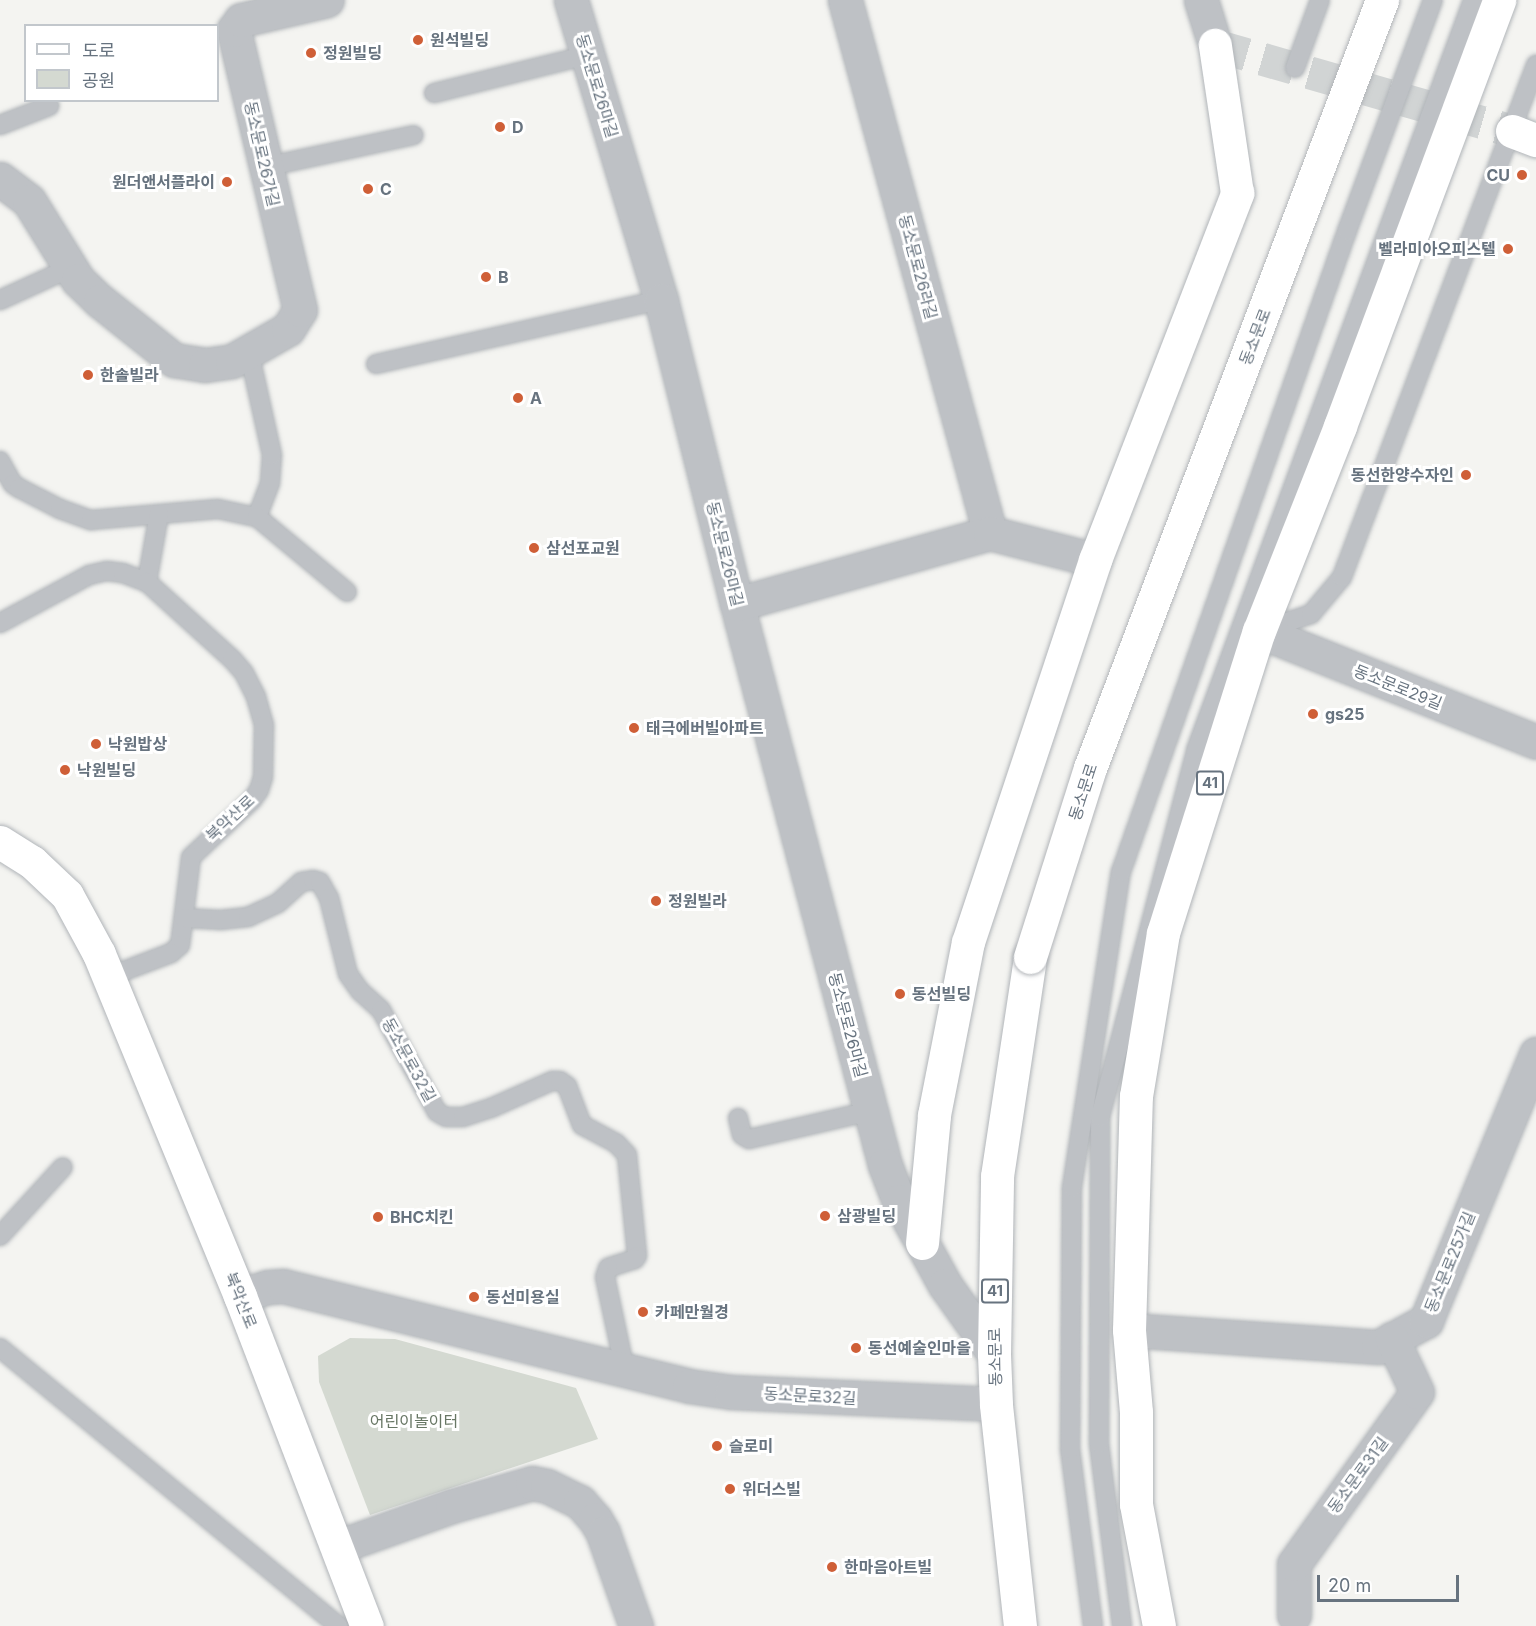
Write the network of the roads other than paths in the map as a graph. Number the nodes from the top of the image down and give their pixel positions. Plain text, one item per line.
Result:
1 (327, 0) edge
2 (571, 0) edge
3 (845, 0) edge
4 (1202, 0) edge
5 (1320, 0) edge
6 (1382, 0) edge
7 (1433, 0) edge
8 (1473, 0) edge
9 (1498, 0) edge
10 (1215, 45) joint
11 (587, 55) junction
12 (1536, 65) edge
13 (1295, 68) dead end
14 (434, 93) dead end
15 (49, 106) dead end
16 (0, 126) edge
17 (414, 135) dead end
18 (1524, 135) edge
19 (265, 167) junction
20 (0, 179) edge
21 (70, 268) junction
22 (0, 300) edge
23 (661, 300) junction
24 (249, 352) junction
25 (376, 364) dead end
26 (0, 461) edge
27 (159, 514) junction
28 (257, 518) junction
29 (990, 533) junction
30 (1095, 560) junction
31 (147, 582) junction
32 (347, 592) dead end
33 (738, 604) junction
34 (0, 623) edge
35 (1259, 631) junction
36 (1536, 742) edge
37 (0, 842) edge
38 (184, 918) junction
39 (108, 977) junction
40 (1536, 1054) edge
41 (870, 1111) junction
42 (738, 1118) dead end
43 (63, 1167) dead end
44 (0, 1236) edge
45 (922, 1243) junction
46 (240, 1296) junction
47 (1129, 1330) junction
48 (1392, 1339) junction
49 (0, 1348) edge
50 (994, 1353) junction
51 (625, 1370) junction
52 (996, 1404) junction
53 (337, 1547) junction
54 (1294, 1615) dead end
55 (339, 1626) edge
56 (367, 1626) edge
57 (636, 1626) edge
58 (1020, 1626) edge
59 (1093, 1626) edge
60 (1122, 1626) edge
61 (1159, 1626) edge

1 - 19 street, 동소문로26가길
2 - 11 street, 동소문로26마길
3 - 29 street, 동소문로26라길
4 - 10 street
5 - 13 lane
6 - 50 main road, 동소문로 / 41, bridge
7 - 59 lane
8 - 60 lane
9 - 35 main road, 41
10 - 30 main road
11 - 14 lane
11 - 23 street, 동소문로26마길
12 - 18 lane
15 - 16 lane
17 - 19 lane
18 - 35 lane
19 - 24 street, 동소문로26가길
20 - 21 street, 동소문로26가길
21 - 22 lane
21 - 24 street, 동소문로26가길
23 - 25 lane
23 - 33 street, 동소문로26마길
24 - 28 lane
26 - 27 lane
27 - 28 lane
27 - 31 lane
28 - 32 lane
29 - 30 street
29 - 33 street
30 - 45 main road
31 - 34 lane, 북악산로
31 - 38 lane, 북악산로
33 - 41 street, 동소문로26마길
35 - 36 street, 동소문로29길
35 - 47 main road, 41
37 - 39 main road, 북악산로
38 - 39 lane, 북악산로
38 - 51 lane, 동소문로32길
39 - 46 main road, 북악산로
40 - 48 street, 동소문로25가길
41 - 42 lane
41 - 45 street, 동소문로26마길
43 - 44 lane
45 - 50 street, 동소문로26마길
46 - 51 street, 동소문로32길
46 - 53 main road, 북악산로
47 - 48 street, 동소문로25가길
47 - 61 main road, 41
48 - 54 street, 동소문로31길
49 - 55 lane
50 - 52 main road, 동소문로 / 41
51 - 52 street, 동소문로32길
52 - 58 main road, 동소문로 / 41
53 - 56 main road, 북악산로
53 - 57 street

